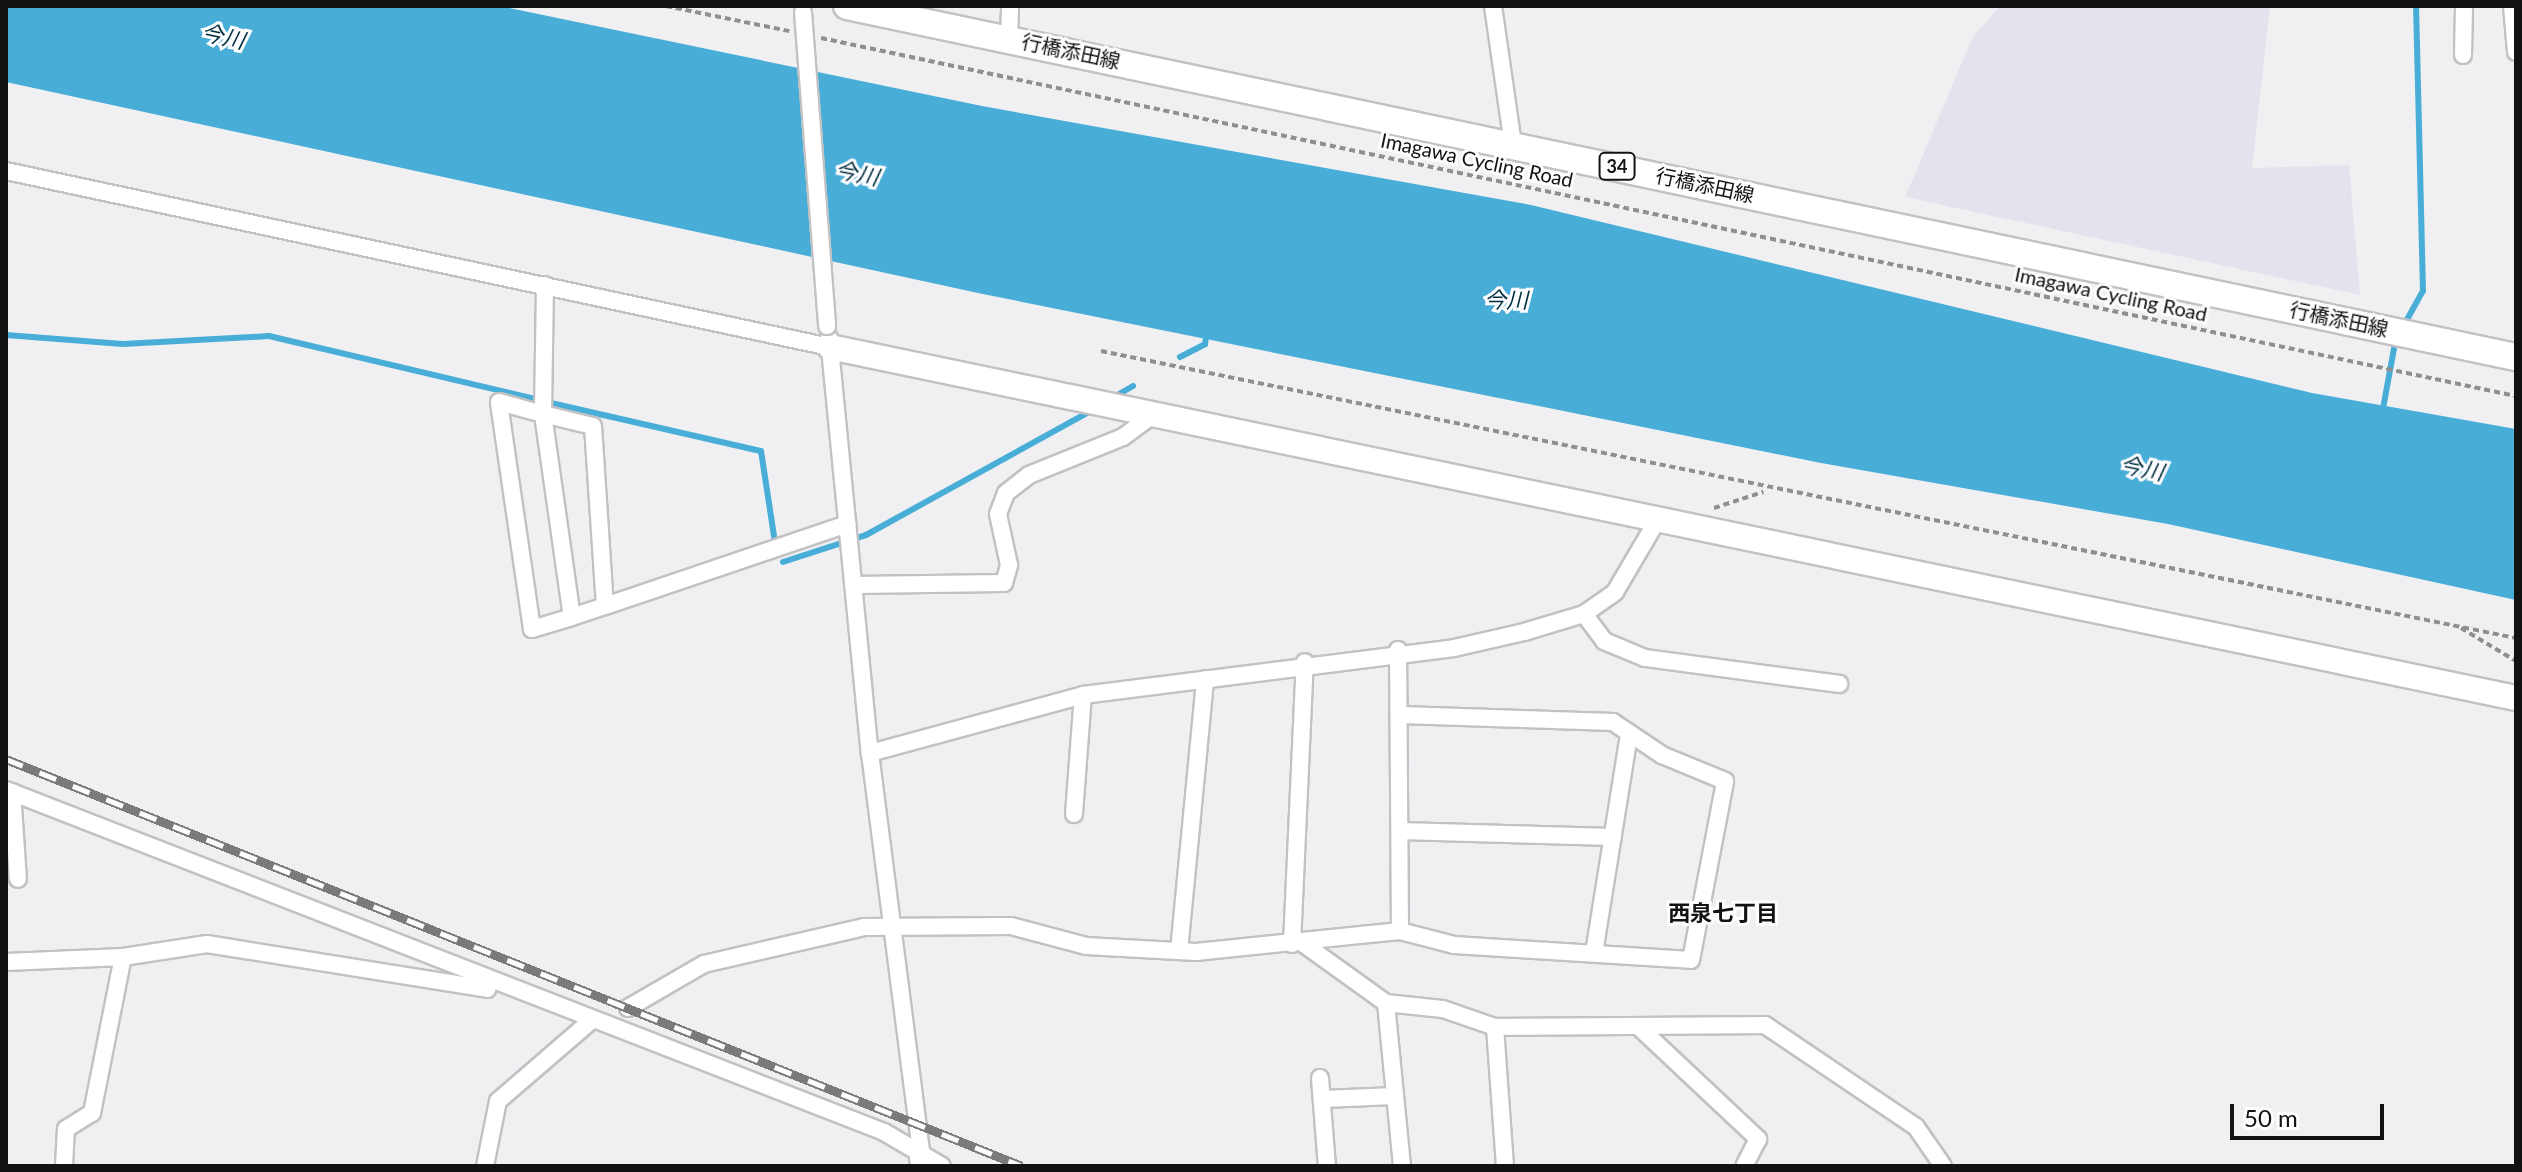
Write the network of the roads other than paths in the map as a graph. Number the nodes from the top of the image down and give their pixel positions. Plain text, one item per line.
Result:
1 (847, 6) edge
2 (1010, 6) edge
3 (1493, 6) edge
4 (2464, 6) edge
5 (2512, 6) edge
6 (804, 9) edge
7 (1009, 37) junction
8 (2516, 52) edge
9 (2463, 55) dead end
10 (1513, 144) junction
11 (6, 171) edge
12 (545, 285) junction
13 (828, 336) junction
14 (2516, 357) edge
15 (1152, 411) junction
16 (543, 414) junction
17 (1658, 519) junction
18 (848, 526) junction
19 (853, 585) junction
20 (605, 606) junction
21 (1584, 614) junction
22 (572, 617) junction
23 (1398, 650) junction
24 (1305, 662) junction
25 (1205, 679) junction
26 (1839, 684) dead end
27 (1083, 695) junction
28 (2516, 698) edge
29 (1401, 715) junction
30 (1629, 735) junction
31 (870, 753) junction
32 (9, 791) edge
33 (1074, 814) dead end
34 (1400, 831) junction
35 (1613, 837) junction
36 (18, 879) dead end
37 (894, 926) junction
38 (1400, 931) junction
39 (1296, 943) junction
40 (1179, 951) junction
41 (1594, 953) junction
42 (123, 957) junction
43 (6, 962) edge
44 (516, 993) junction
45 (1386, 1003) junction
46 (628, 1008) dead end
47 (593, 1019) junction
48 (1495, 1027) junction
49 (1641, 1029) junction
50 (1320, 1078) dead end
51 (1395, 1096) junction
52 (1322, 1099) junction
53 (929, 1164) edge
54 (64, 1166) edge
55 (485, 1166) edge
56 (1327, 1166) edge
57 (1402, 1166) edge
58 (1505, 1166) edge
59 (1744, 1166) edge
60 (1943, 1166) edge

1 - 7 main road, 行橋添田線 / 34
2 - 7 street
3 - 10 street
4 - 9 street
5 - 8 street
6 - 13 street, bridge
7 - 10 main road, 行橋添田線 / 34
10 - 14 main road, 行橋添田線 / 34
11 - 12 street
12 - 13 street
12 - 16 street
13 - 15 street
13 - 18 street
15 - 17 street
15 - 19 street
16 - 20 street
16 - 22 street
16 - 22 street
17 - 21 street
17 - 28 street
18 - 19 street
18 - 20 street
19 - 31 street
20 - 22 street
21 - 23 street
21 - 26 street
23 - 24 street
23 - 29 street
24 - 25 street
24 - 39 street
25 - 27 street
25 - 40 street
27 - 31 street
27 - 33 street
29 - 30 street
29 - 34 street
30 - 35 street
30 - 41 street
31 - 37 street
32 - 36 street
32 - 44 street
34 - 35 street
34 - 38 street
35 - 41 street
37 - 40 street
37 - 46 street
37 - 53 street
38 - 39 street
38 - 41 street
39 - 40 street
39 - 45 street
42 - 43 street
42 - 44 street
42 - 54 street
44 - 47 street
45 - 48 street
45 - 51 street
47 - 53 street
47 - 55 street
48 - 49 street
48 - 58 street
49 - 59 street
49 - 60 street
50 - 52 street
51 - 52 street
51 - 57 street
52 - 56 street

